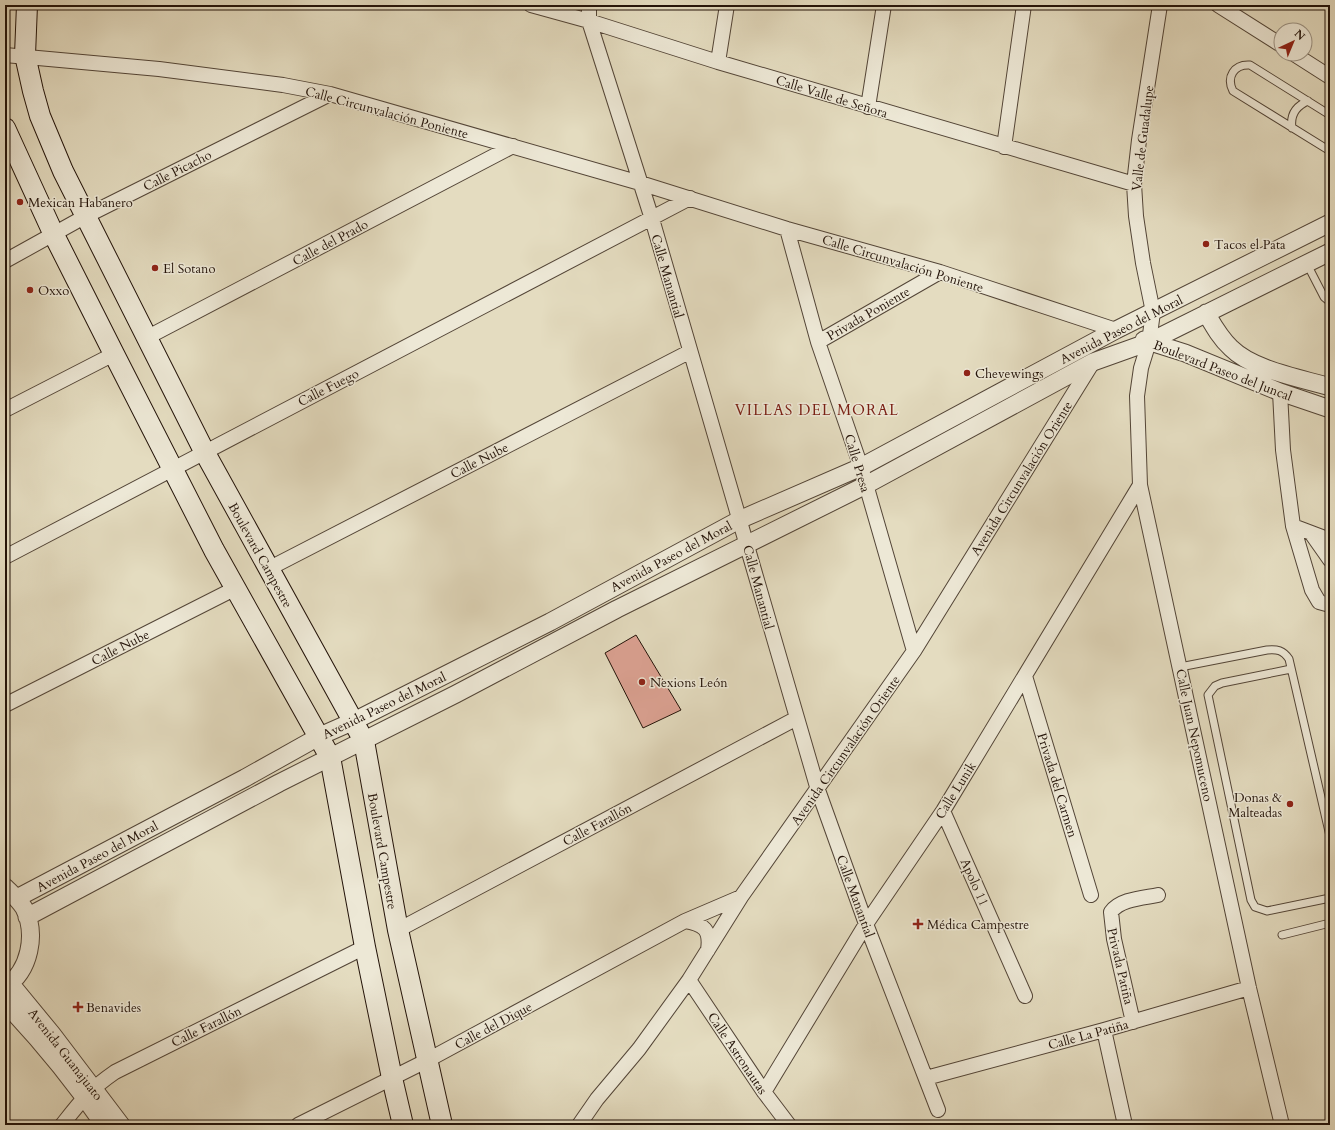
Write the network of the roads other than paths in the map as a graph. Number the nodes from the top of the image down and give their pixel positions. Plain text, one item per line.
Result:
1 (27, 5) edge
2 (531, 5) edge
3 (589, 5) edge
4 (727, 5) edge
5 (884, 5) edge
6 (1024, 5) edge
7 (1160, 5) edge
8 (1218, 5) edge
9 (589, 21) junction
10 (1273, 40) edge
11 (5, 55) edge
12 (25, 55) junction
13 (718, 62) junction
14 (1307, 62) edge
15 (1330, 77) edge
16 (330, 94) junction
17 (1308, 102) junction
18 (868, 106) junction
19 (1330, 115) edge
20 (5, 128) edge
21 (1292, 128) junction
22 (513, 146) junction
23 (1004, 147) junction
24 (1330, 151) edge
25 (640, 183) junction
26 (1134, 184) junction
27 (690, 198) junction
28 (86, 216) junction
29 (652, 219) junction
30 (1330, 223) edge
31 (787, 229) junction
32 (54, 235) junction
33 (1330, 252) edge
34 (5, 261) edge
35 (1307, 264) junction
36 (940, 272) junction
37 (1330, 302) edge
38 (1153, 312) junction
39 (1206, 312) junction
40 (1116, 330) junction
41 (146, 338) junction
42 (818, 342) junction
43 (1149, 342) junction
44 (690, 352) junction
45 (114, 354) junction
46 (1093, 362) junction
47 (1330, 387) edge
48 (1280, 392) junction
49 (1330, 409) edge
50 (5, 410) edge
51 (204, 451) junction
52 (173, 467) junction
53 (861, 467) junction
54 (866, 485) junction
55 (1140, 485) junction
56 (739, 520) junction
57 (1293, 526) junction
58 (1311, 533) junction
59 (1330, 540) edge
60 (747, 543) junction
61 (5, 556) edge
62 (1330, 560) edge
63 (268, 569) junction
64 (236, 588) junction
65 (1330, 605) edge
66 (914, 651) junction
67 (1180, 667) junction
68 (1291, 669) junction
69 (1025, 676) junction
70 (5, 705) edge
71 (797, 718) junction
72 (354, 721) junction
73 (320, 736) junction
74 (364, 741) junction
75 (330, 757) junction
76 (818, 790) junction
77 (943, 811) junction
78 (1330, 836) edge
79 (11, 893) edge
80 (1091, 895) dead end
81 (1158, 895) dead end
82 (741, 897) junction
83 (1330, 898) edge
84 (28, 917) junction
85 (685, 921) junction
86 (1330, 923) edge
87 (866, 924) junction
88 (398, 930) junction
89 (1282, 935) dead end
90 (365, 947) junction
91 (708, 950) junction
92 (689, 980) junction
93 (8, 985) edge
94 (1250, 988) junction
95 (1026, 996) dead end
96 (5, 1003) edge
97 (1134, 1022) junction
98 (1104, 1030) junction
99 (426, 1061) junction
100 (392, 1078) junction
101 (926, 1078) junction
102 (89, 1091) junction
103 (764, 1092) junction
104 (938, 1110) dead end
105 (62, 1125) edge
106 (104, 1125) edge
107 (121, 1125) edge
108 (298, 1125) edge
109 (403, 1125) edge
110 (442, 1125) edge
111 (579, 1125) edge
112 (789, 1125) edge
113 (1125, 1125) edge
114 (1282, 1125) edge

1 - 12 main road, Boulevard Campestre
2 - 9 street, Calle Valle de Señora
3 - 9 street, Calle Manantial
4 - 13 street
5 - 18 street
6 - 23 street
7 - 26 street, Valle de Guadalupe
8 - 10 street
9 - 13 street, Calle Valle de Señora
9 - 25 street, Calle Manantial
11 - 12 street, Calle Circunvalación Poniente
12 - 16 street, Calle Circunvalación Poniente
12 - 28 main road, Boulevard Campestre
13 - 18 street, Calle Valle de Señora
14 - 15 street
16 - 22 street, Calle Circunvalación Poniente
16 - 28 street, Calle Picacho
17 - 19 lane
17 - 21 lane
17 - 21 lane
18 - 23 street, Calle Valle de Señora
20 - 32 main road
21 - 24 lane
22 - 25 street, Calle Circunvalación Poniente
22 - 41 street, Calle del Prado
23 - 26 street, Calle Valle de Señora
25 - 27 street, Calle Circunvalación Poniente
25 - 29 street, Calle Manantial
26 - 38 street, Valle de Guadalupe
27 - 29 street
27 - 31 street, Calle Circunvalación Poniente
28 - 32 street, Calle Picacho
28 - 41 main road, Boulevard Campestre
29 - 44 street, Calle Manantial
29 - 51 street, Calle Fuego
30 - 38 street, Avenida Paseo del Moral
31 - 36 street, Calle Circunvalación Poniente
31 - 42 street, Calle Presa
32 - 34 street, Calle Picacho
32 - 45 main road
33 - 35 street, Avenida Paseo del Moral
35 - 37 lane
35 - 39 street, Avenida Paseo del Moral
36 - 40 street, Calle Circunvalación Poniente
36 - 42 street, Privada Poniente
38 - 40 street, Avenida Paseo del Moral
38 - 43 street, Valle de Guadalupe
39 - 43 street, Avenida Paseo del Moral
39 - 47 street, Boulevard Paseo del Juncal
40 - 43 street, Boulevard Paseo del Juncal
40 - 53 street, Avenida Paseo del Moral
41 - 51 main road, Boulevard Campestre
42 - 53 street, Calle Presa
43 - 46 street, Avenida Paseo del Moral
43 - 48 street, Boulevard Paseo del Juncal
43 - 55 street, Calle Juan Nepomuceno
44 - 56 street, Calle Manantial
44 - 63 street, Calle Nube
45 - 50 street
45 - 52 main road
46 - 54 street, Avenida Paseo del Moral
46 - 66 street, Avenida Circunvalación Oriente
48 - 49 street, Boulevard Paseo del Juncal
48 - 57 street
51 - 52 street, Calle Fuego
51 - 63 main road, Boulevard Campestre
52 - 61 street, Calle Fuego
52 - 64 main road
53 - 54 street, Calle Presa
53 - 56 street, Avenida Paseo del Moral
54 - 60 street, Avenida Paseo del Moral
54 - 66 street, Calle Presa
55 - 67 street, Calle Juan Nepomuceno
55 - 69 street, Calle Lunik
56 - 60 street, Calle Manantial
56 - 72 street, Avenida Paseo del Moral
57 - 58 street
57 - 65 street
58 - 59 street
58 - 62 street
60 - 71 street, Calle Manantial
60 - 74 street, Avenida Paseo del Moral
63 - 72 main road, Boulevard Campestre
64 - 70 street, Calle Nube
64 - 73 main road
66 - 76 street, Avenida Circunvalación Oriente
67 - 68 lane
67 - 94 street, Calle Juan Nepomuceno
68 - 78 lane
68 - 83 lane
69 - 77 street, Calle Lunik
69 - 80 street, Privada del Carmen
71 - 76 street, Calle Manantial
71 - 88 street, Calle Farallón
72 - 73 street, Avenida Paseo del Moral
72 - 74 main road, Boulevard Campestre
73 - 75 main road
73 - 79 street, Avenida Paseo del Moral
74 - 75 street, Avenida Paseo del Moral
74 - 88 main road, Boulevard Campestre
75 - 84 street, Avenida Paseo del Moral
75 - 90 main road
76 - 82 street, Avenida Circunvalación Oriente
76 - 87 street, Calle Manantial
77 - 87 street, Calle Lunik
77 - 95 street, Apolo 11
79 - 84 street
81 - 97 street, Privada Patiña
82 - 85 street, Calle del Dique
82 - 91 street, Avenida Circunvalación Oriente
84 - 93 street
85 - 91 street
85 - 99 street, Calle del Dique
86 - 89 lane
87 - 101 street, Calle Manantial
87 - 103 street, Calle Lunik
88 - 99 main road, Boulevard Campestre
90 - 100 main road
90 - 102 street, Calle Farallón
91 - 92 street, Avenida Circunvalación Oriente
92 - 103 street, Calle Astronautas
92 - 111 street, Avenida Circunvalación Oriente
93 - 102 street, Avenida Guanajuato
94 - 97 street, Calle La Patiña
94 - 114 street, Calle Juan Nepomuceno
96 - 102 street, Avenida Guanajuato
97 - 98 street, Calle La Patiña
98 - 101 street, Calle La Patiña
98 - 113 street
99 - 100 street, Calle del Dique
99 - 110 main road, Boulevard Campestre
100 - 108 street, Calle del Dique
100 - 109 main road
101 - 104 street, Calle Manantial
102 - 105 street, Calle Farallón
102 - 106 street, Avenida Guanajuato
102 - 107 street, Avenida Guanajuato
103 - 112 street, Calle Astronautas

